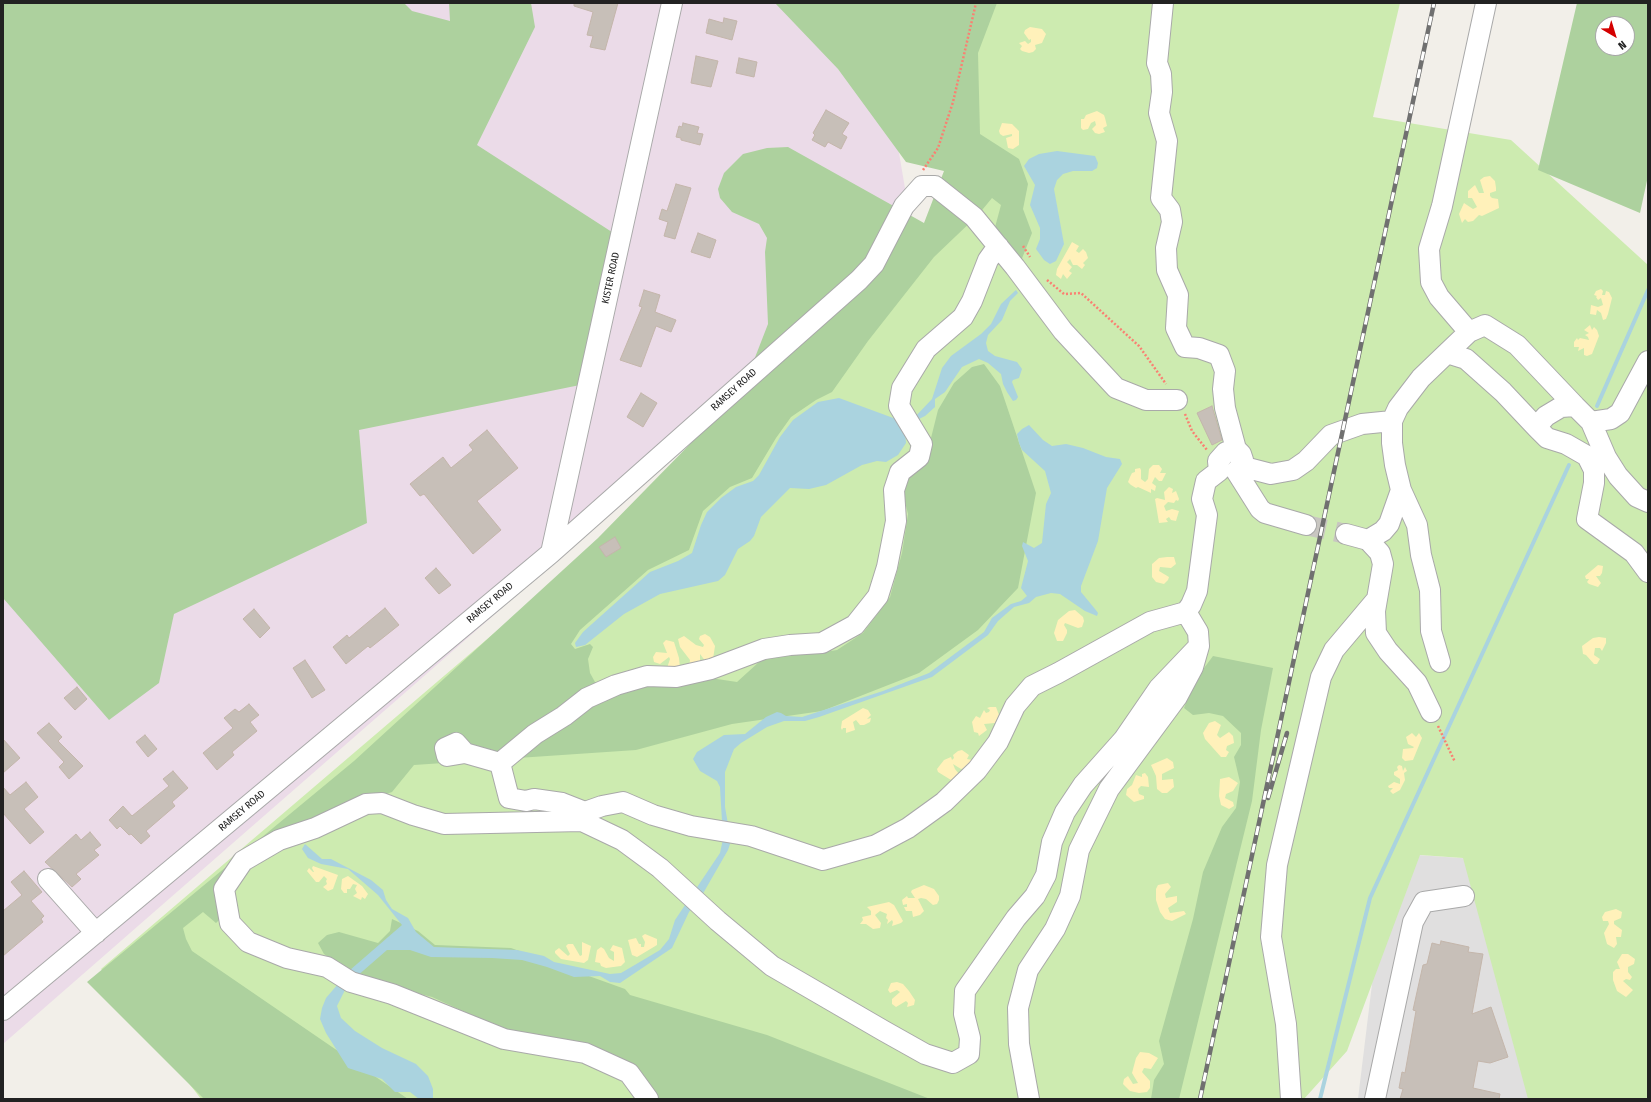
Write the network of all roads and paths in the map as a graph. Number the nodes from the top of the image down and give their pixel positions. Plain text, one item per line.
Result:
1 (672, 3) edge
2 (976, 3) edge
3 (1162, 3) edge
4 (1486, 3) edge
5 (922, 186) junction
6 (998, 246) junction
7 (1024, 246) dead end
8 (1031, 260) dead end
9 (1044, 278) dead end
10 (1469, 332) junction
11 (1447, 353) junction
12 (1648, 361) edge
13 (1177, 400) junction
14 (1575, 406) junction
15 (1392, 421) junction
16 (1591, 422) junction
17 (1536, 427) junction
18 (1236, 449) junction
19 (1218, 461) junction
20 (1236, 471) dead end
21 (1401, 490) junction
22 (1648, 502) edge
23 (1306, 524) tunnel mouth
24 (1346, 534) tunnel mouth
25 (1368, 540) junction
26 (551, 553) junction
27 (1648, 572) edge
28 (1377, 599) junction
29 (1186, 612) junction
30 (1199, 646) junction
31 (1440, 662) dead end
32 (1432, 712) joint
33 (465, 753) dead end
34 (1456, 762) dead end
35 (500, 763) junction
36 (48, 879) dead end
37 (1464, 896) dead end
38 (96, 933) junction
39 (3, 1010) edge
40 (648, 1099) edge
41 (1029, 1099) edge
42 (1291, 1099) edge
43 (1376, 1099) edge

1 - 26 street, KISTER ROAD
2 - 5 path
3 - 18 street
4 - 10 street
5 - 6 street
5 - 26 street, RAMSEY ROAD
6 - 13 street
6 - 35 street
7 - 8 path
9 - 13 path
10 - 11 street
10 - 14 street
11 - 15 street
11 - 17 street
12 - 16 street
13 - 19 path
14 - 16 street
14 - 17 street
15 - 18 street
15 - 21 street
16 - 22 street
17 - 27 street
18 - 19 street
19 - 29 street
20 - 23 street
21 - 25 street
21 - 31 street
24 - 25 street
25 - 28 street
26 - 38 street, RAMSEY ROAD
28 - 32 street
28 - 42 street
29 - 30 street
29 - 35 street
30 - 40 street
30 - 41 street
32 - 34 path
33 - 35 street
36 - 38 street
37 - 43 street
38 - 39 street, RAMSEY ROAD

